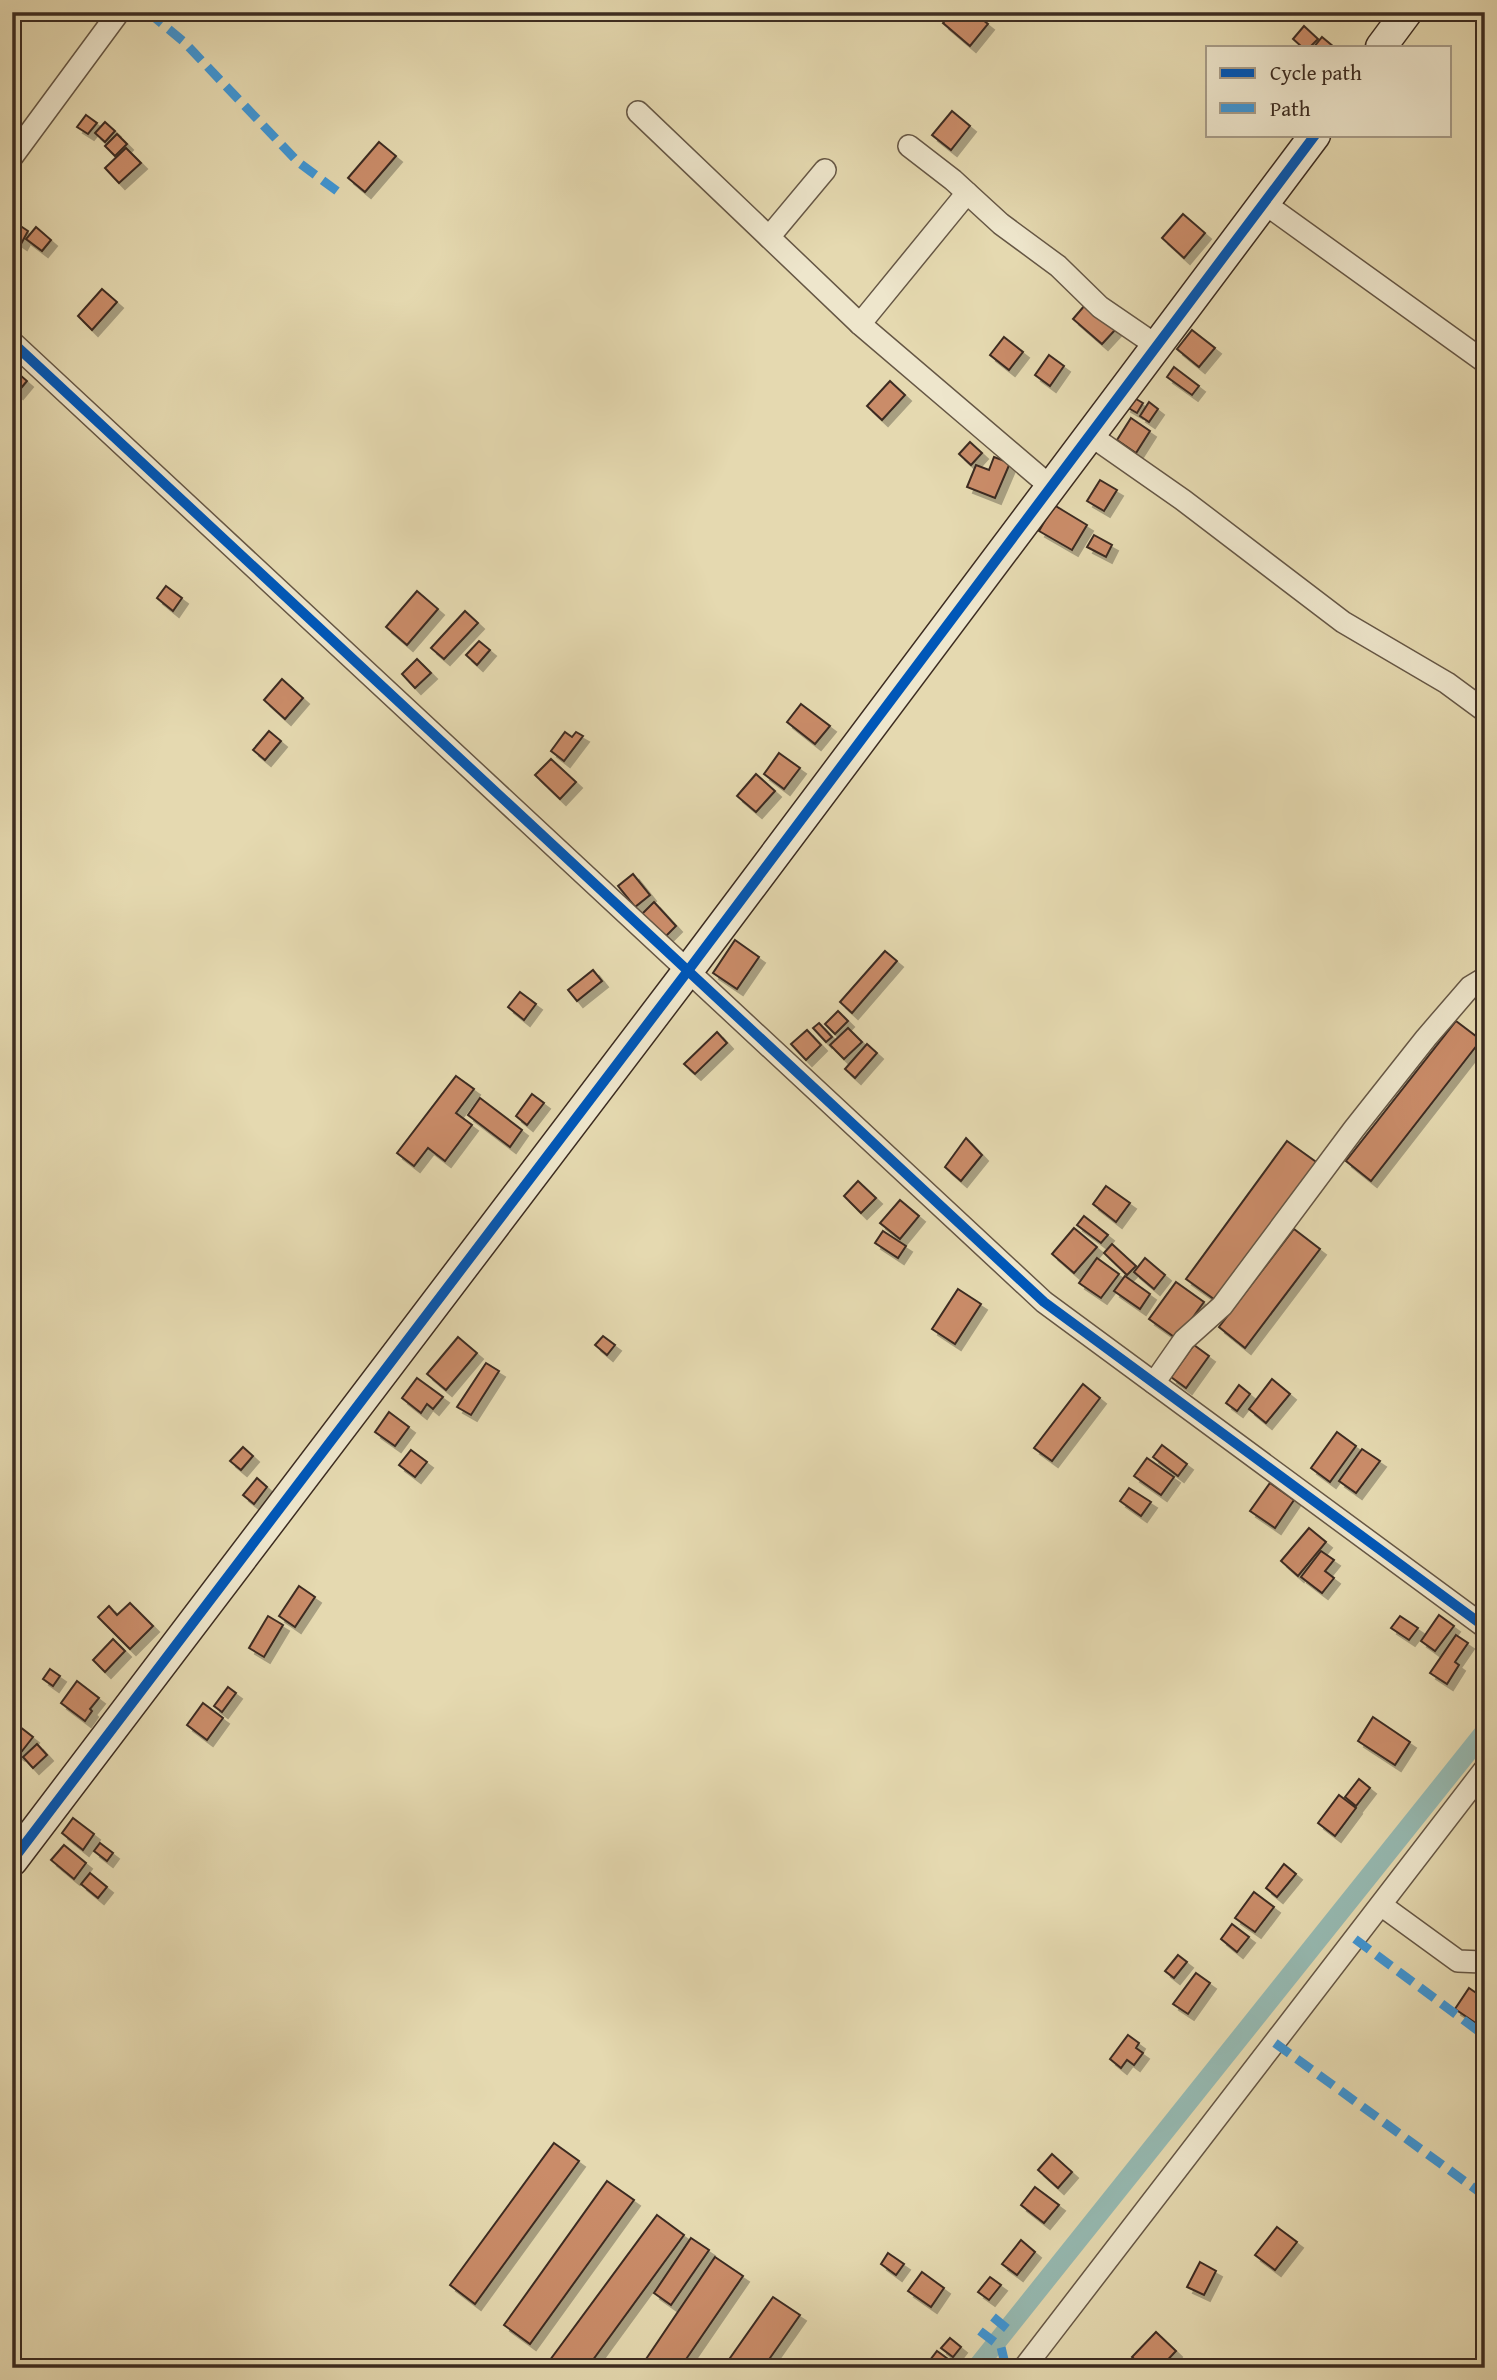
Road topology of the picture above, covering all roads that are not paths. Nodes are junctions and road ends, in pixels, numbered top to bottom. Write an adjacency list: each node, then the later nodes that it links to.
1 (119, 12): 7 (street)
2 (1407, 12): 3 (street)
3 (1382, 46)
4 (638, 112): 11 (street)
5 (1314, 136): 10 (street)
6 (909, 146): 9 (street)
7 (12, 157)
8 (825, 170): 11 (street)
9 (968, 193): 12 (street); 14 (street)
10 (1264, 203): 14 (street); 15 (street)
11 (769, 237): 12 (street)
12 (860, 324): 17 (street)
13 (12, 342): 19 (street)
14 (1157, 345): 16 (street)
15 (1485, 362)
16 (1090, 435): 17 (street); 18 (street)
17 (1051, 487): 19 (street)
18 (1485, 711)
19 (687, 972): 21 (street); 24 (street)
20 (1485, 978): 21 (street)
21 (1154, 1383): 22 (street)
22 (1485, 1627)
23 (1485, 1769): 25 (street)
24 (12, 1861)
25 (1381, 1905): 26 (street); 27 (street)
26 (1485, 1958)
27 (1024, 2368)

